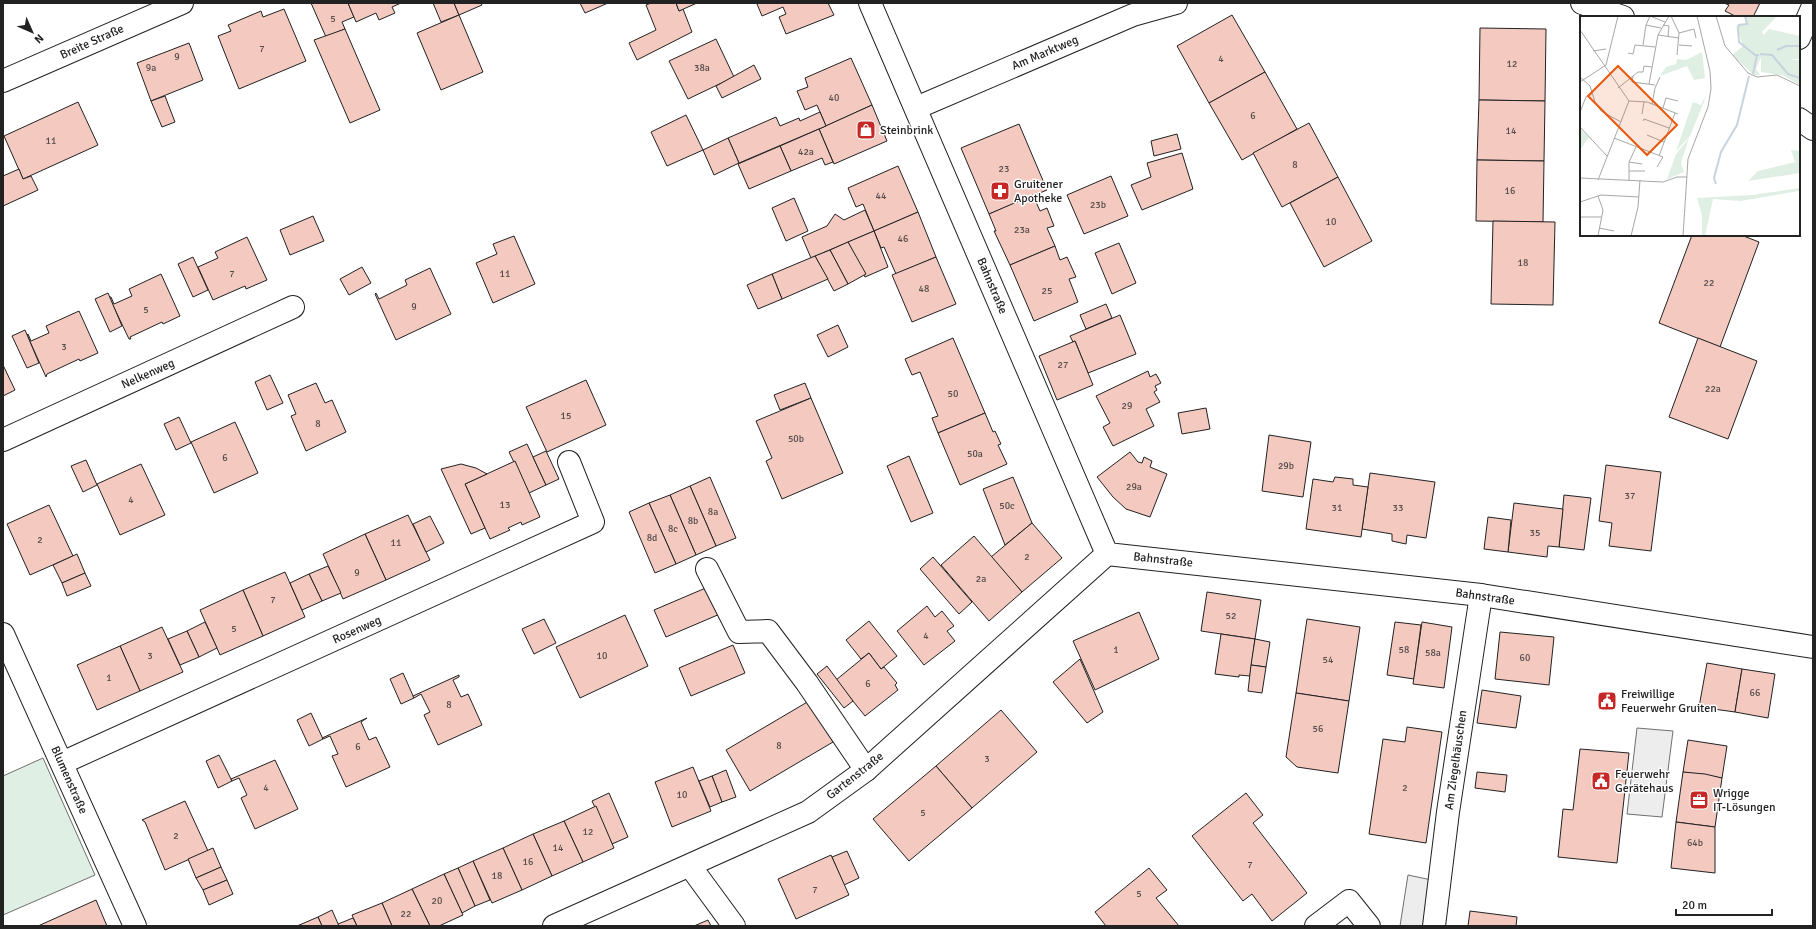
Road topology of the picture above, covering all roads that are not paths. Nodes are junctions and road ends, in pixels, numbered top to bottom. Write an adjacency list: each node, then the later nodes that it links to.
1 (182, 3): 8 (street, Breite Straße)
2 (870, 3): 9 (street, Bahnstraße)
3 (1176, 3): 9 (street, Am Marktweg)
4 (1582, 3): 6 (street)
5 (1813, 6): 7 (street)
6 (1620, 16)
7 (1800, 36)
8 (3, 81)
9 (916, 108): 15 (street, Bahnstraße)
10 (1800, 120): 11 (street)
11 (1813, 129)
12 (293, 308): 13 (street, Nelkenweg)
13 (3, 440)
14 (569, 462): 20 (street, Rosenweg)
15 (1107, 554): 17 (street, Bahnstraße); 21 (street, Gartenstraße)
16 (707, 569): 21 (street)
17 (1481, 595): 19 (street, Bahnstraße); 28 (street, Am Ziegelhäuschen)
18 (3, 634): 20 (street, Blumenstraße)
19 (1813, 647)
20 (62, 763): 23 (street, Blumenstraße)
21 (866, 770): 22 (street, Gartenstraße)
22 (690, 866): 24 (street, Gartenstraße); 25 (street)
23 (135, 926)
24 (554, 926)
25 (734, 926)
26 (1316, 926): 27 (street)
27 (1369, 926)
28 (1434, 926)

